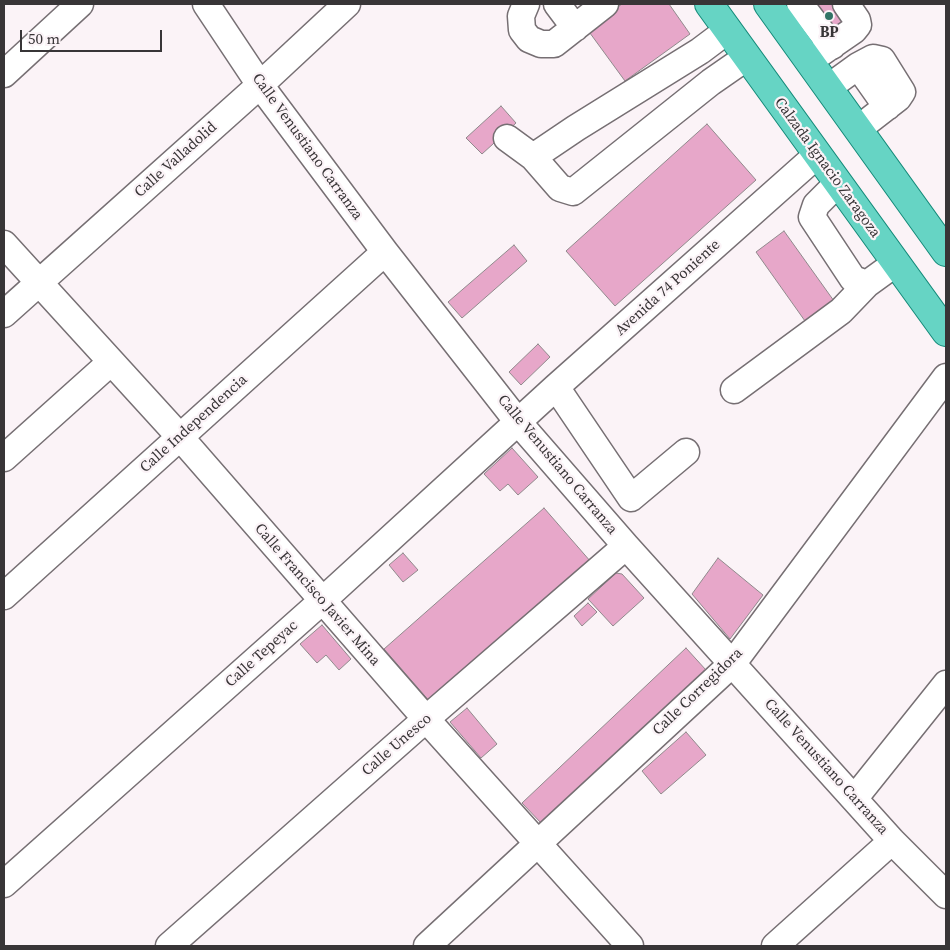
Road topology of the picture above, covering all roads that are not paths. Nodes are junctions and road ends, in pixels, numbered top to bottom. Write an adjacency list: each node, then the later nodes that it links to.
1 (80, 4): 15 (street)
2 (206, 4): 16 (street, Calle Venustiano Carranza)
3 (347, 4): 16 (street, Calle Valladolid)
4 (526, 4): 11 (street)
5 (557, 4): 11 (street)
6 (605, 4): 11 (street)
7 (709, 4): 12 (main road, Calzada Ignacio Zaragoza)
8 (768, 4): 13 (main road)
9 (800, 4): 13 (street)
10 (846, 4): 13 (street)
11 (576, 28)
12 (728, 30): 14 (main road, Calzada Ignacio Zaragoza); 21 (street)
13 (821, 54): 17 (main road)
14 (747, 57): 20 (main road, Calzada Ignacio Zaragoza); 21 (street)
15 (4, 74)
16 (260, 85): 24 (street, Calle Venustiano Carranza); 27 (street, Calle Valladolid)
17 (828, 87): 18 (main road); 18 (street)
18 (858, 129): 25 (main road)
19 (507, 138): 21 (street)
20 (818, 155): 22 (main road, Calzada Ignacio Zaragoza); 33 (street, Avenida 74 Poniente)
21 (533, 157)
22 (838, 183): 26 (main road, Calzada Ignacio Zaragoza); 28 (street)
23 (4, 244): 27 (street, Calle Francisco Javier Mina)
24 (385, 252): 35 (street, Calle Venustiano Carranza); 36 (street, Calle Independencia)
25 (946, 252)
26 (896, 263): 28 (street); 30 (main road, Calzada Ignacio Zaragoza)
27 (38, 283): 29 (street, Calle Valladolid); 31 (street, Calle Francisco Javier Mina)
28 (867, 284): 34 (street)
29 (4, 314)
30 (946, 332)
31 (111, 362): 36 (street, Calle Francisco Javier Mina); 38 (street)
32 (946, 377): 42 (street, Calle Corregidora)
33 (556, 387): 35 (street, Avenida 74 Poniente); 37 (street)
34 (734, 390)
35 (518, 422): 39 (street, Calle Venustiano Carranza); 41 (street, Calle Tepeyac)
36 (180, 437): 40 (street, Calle Independencia); 41 (street, Calle Francisco Javier Mina)
37 (686, 452)
38 (4, 458)
39 (626, 546): 42 (street, Calle Venustiano Carranza); 44 (street, Calle Unesco)
40 (4, 596)
41 (322, 601): 44 (street, Calle Francisco Javier Mina); 48 (street, Calle Tepeyac)
42 (733, 663): 45 (street, Calle Venustiano Carranza); 47 (street, Calle Corregidora)
43 (946, 684): 45 (street)
44 (426, 719): 47 (street, Calle Francisco Javier Mina); 50 (street, Calle Unesco)
45 (854, 799): 46 (street, Calle Venustiano Carranza)
46 (892, 841): 49 (street, Calle Venustiano Carranza); 53 (street)
47 (538, 844): 51 (street, Calle Corregidora); 52 (street, Calle Francisco Javier Mina)
48 (4, 884)
49 (946, 895)
50 (169, 946)
51 (427, 946)
52 (630, 946)
53 (774, 946)

